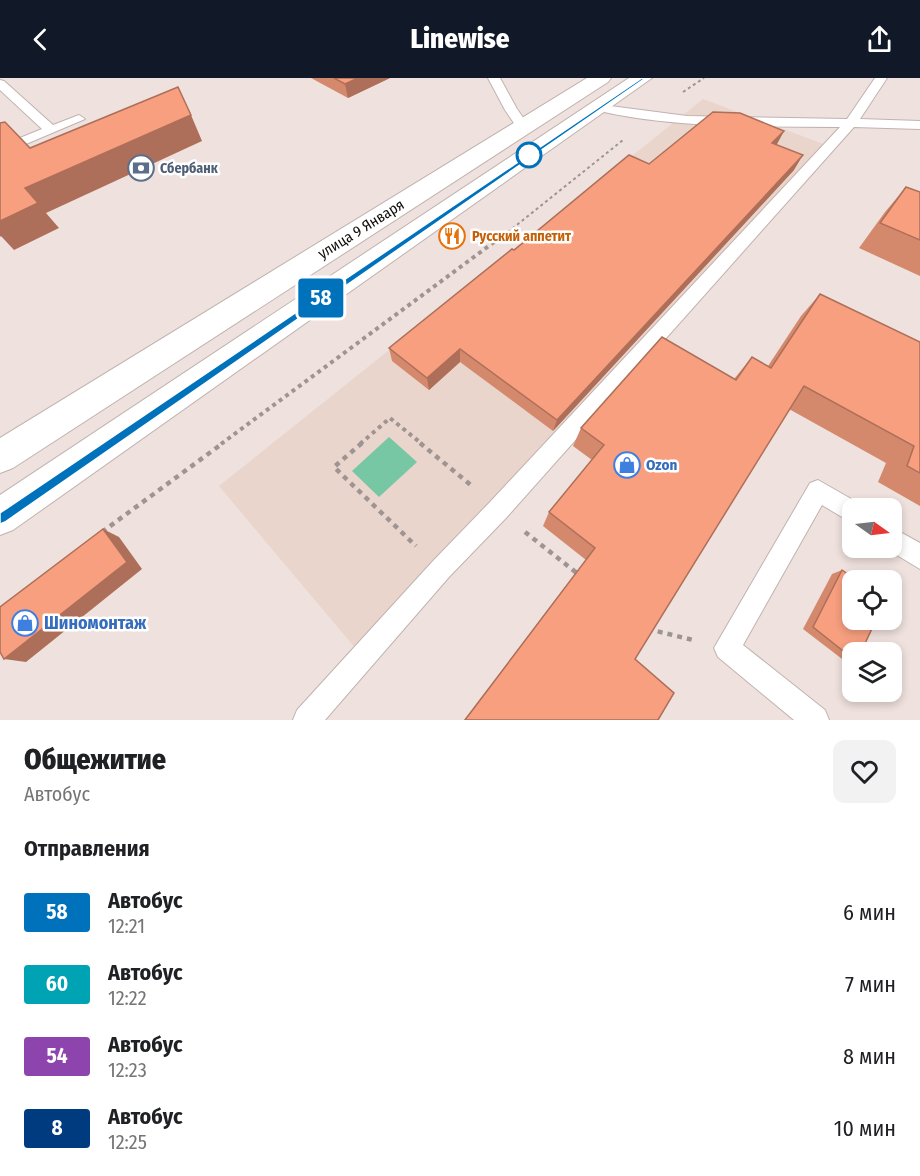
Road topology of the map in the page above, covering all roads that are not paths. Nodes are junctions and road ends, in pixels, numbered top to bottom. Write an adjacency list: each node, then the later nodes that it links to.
1 (494, 78): 10 (lane)
2 (601, 78): 10 (main road, улица 9 Января)
3 (642, 78): 6 (main road)
4 (881, 78): 8 (lane)
5 (0, 84): 11 (lane)
6 (599, 107): 8 (lane); 15 (main road)
7 (79, 119): 11 (lane)
8 (852, 122): 9 (lane); 18 (lane)
9 (920, 125)
10 (523, 126): 13 (main road, улица 9 Января)
11 (51, 130): 12 (lane)
12 (0, 151)
13 (0, 457)
14 (842, 506): 19 (lane)
15 (0, 517)
16 (902, 545): 17 (lane)
17 (920, 557)
18 (308, 720)
19 (815, 720)

